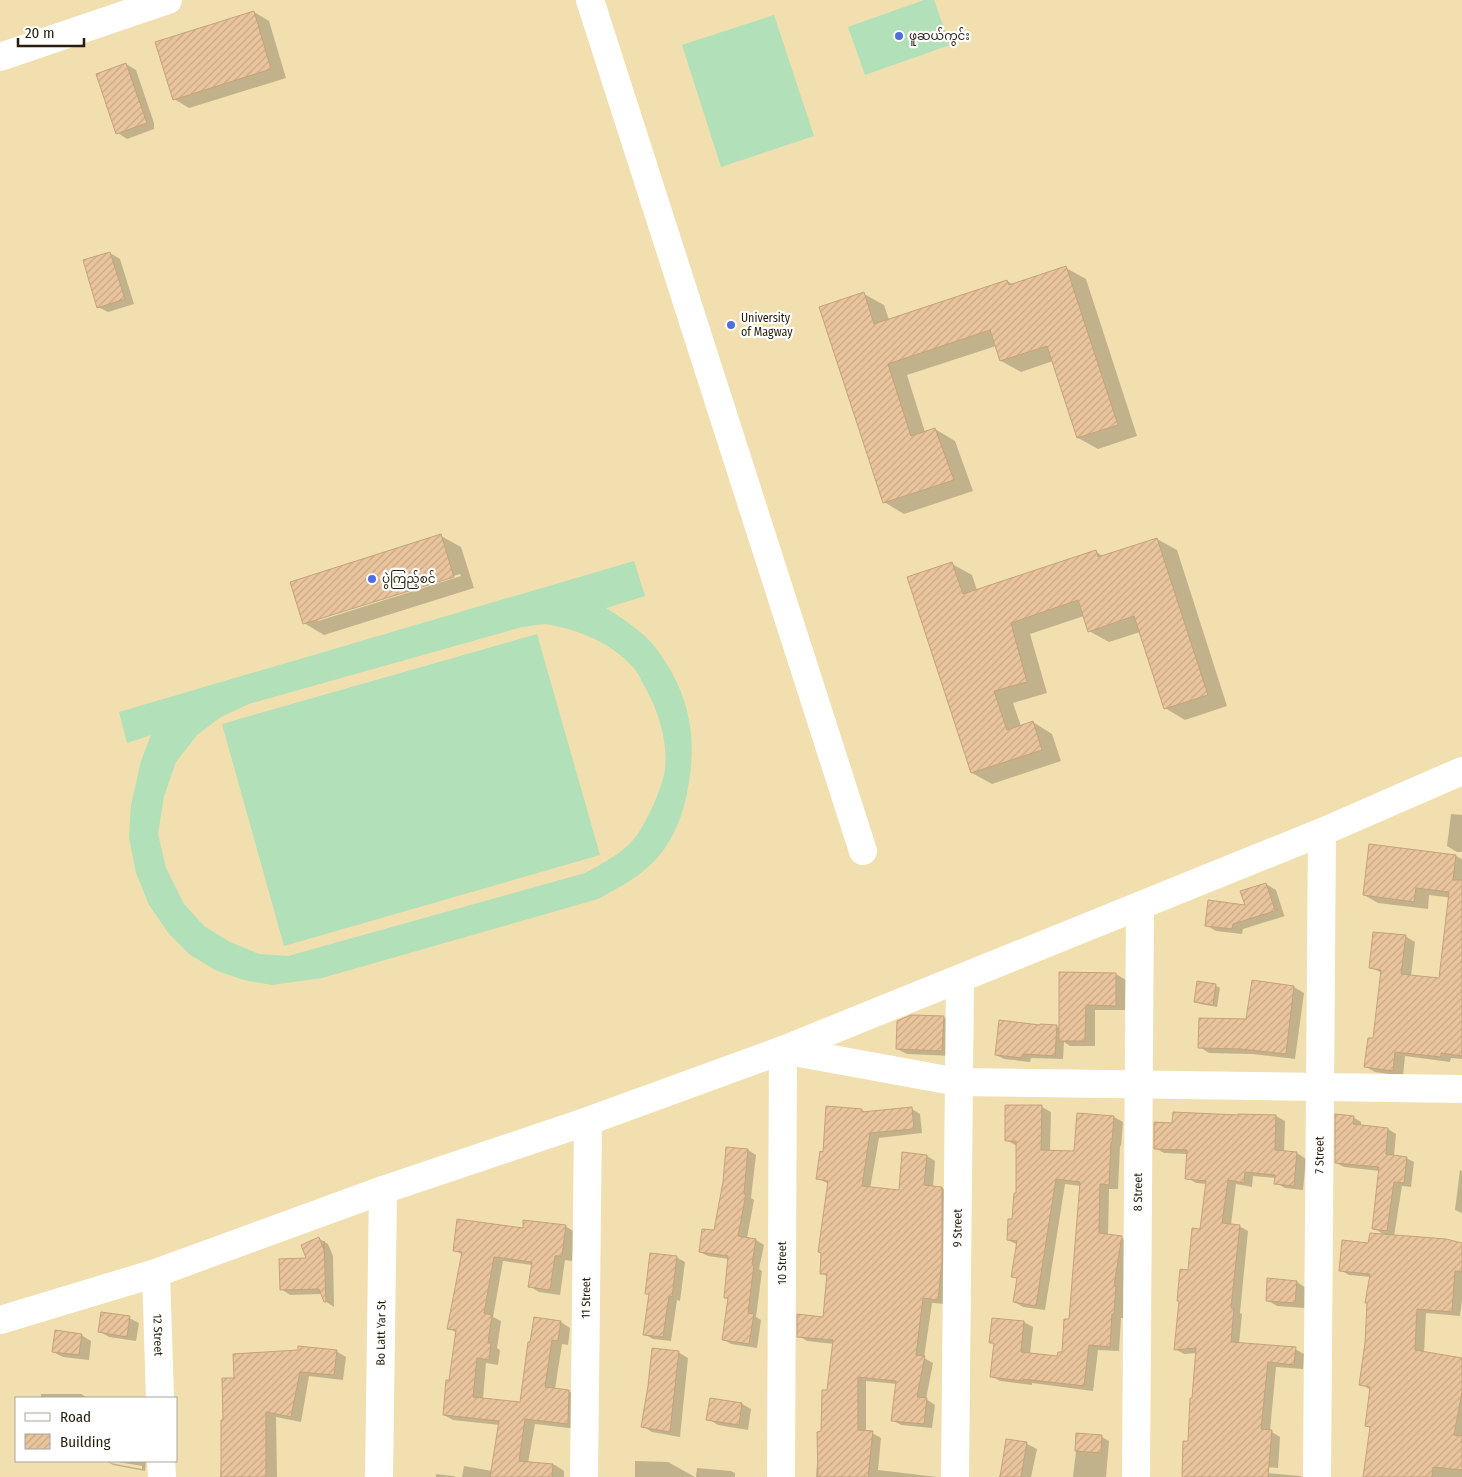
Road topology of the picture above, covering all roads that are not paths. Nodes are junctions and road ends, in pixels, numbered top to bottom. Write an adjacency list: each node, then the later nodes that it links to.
1 (168, 0): 3 (street)
2 (590, 0): 6 (street)
3 (0, 57)
4 (1462, 770): 5 (street)
5 (1322, 832): 7 (street); 12 (street, 7 Street)
6 (863, 851)
7 (1140, 906): 8 (street); 11 (street, 8 Street)
8 (960, 979): 9 (street); 10 (street, 9 Street)
9 (783, 1050): 10 (street); 14 (street); 23 (street, 10 Street)
10 (958, 1082): 11 (street); 24 (street, 9 Street)
11 (1139, 1085): 12 (street); 25 (street, 8 Street)
12 (1320, 1087): 13 (street); 26 (street, 7 Street)
13 (1462, 1089)
14 (588, 1121): 15 (street); 22 (street, 11 Street)
15 (383, 1190): 16 (street); 21 (street, Bo Latt Yar St)
16 (156, 1273): 17 (street); 18 (street, 12 Street)
17 (0, 1320)
18 (160, 1397)
19 (162, 1462): 20 (street)
20 (162, 1477)
21 (379, 1477)
22 (584, 1477)
23 (781, 1477)
24 (955, 1477)
25 (1136, 1477)
26 (1317, 1477)

